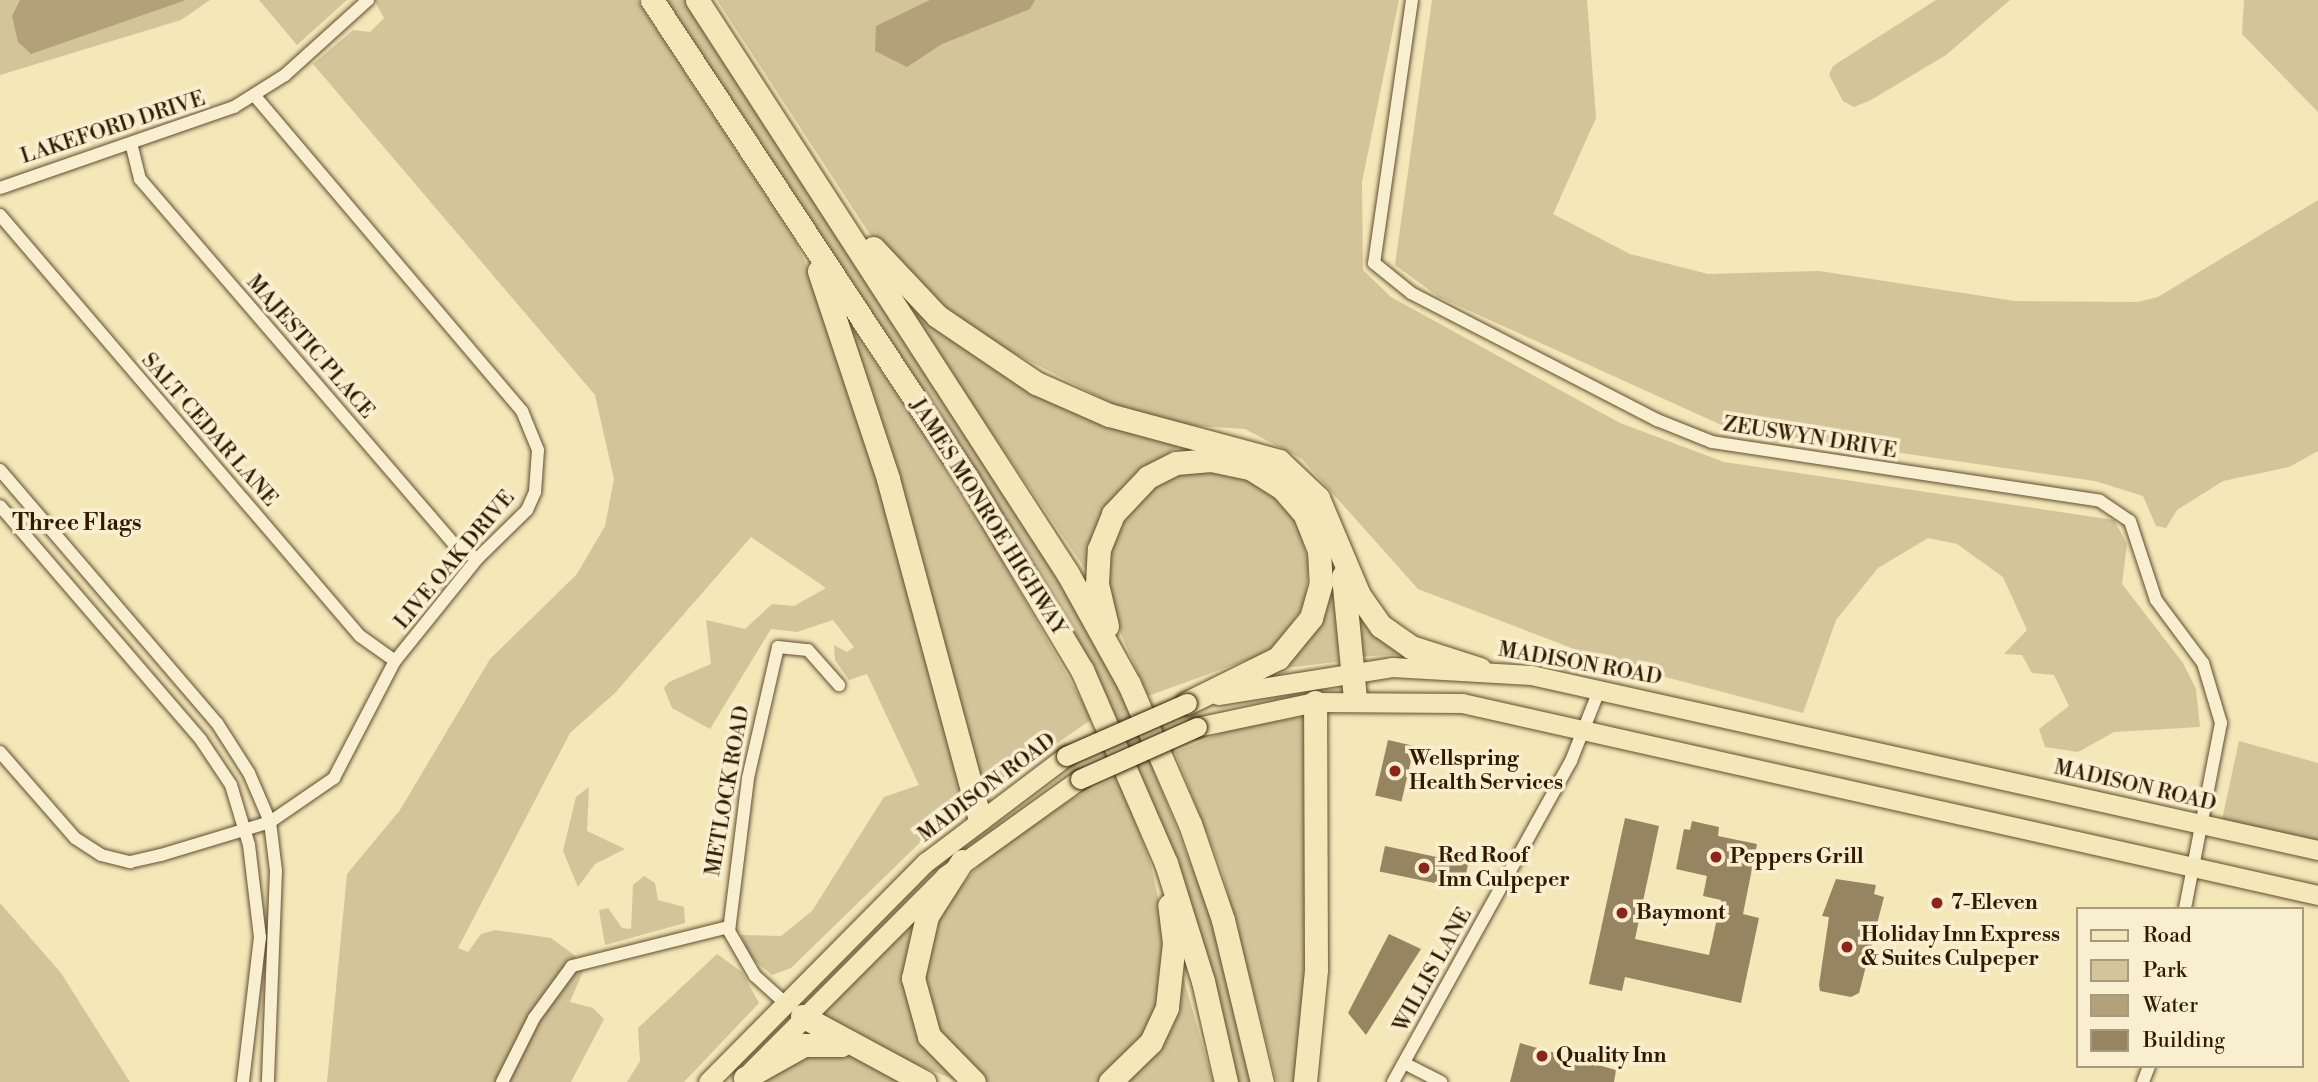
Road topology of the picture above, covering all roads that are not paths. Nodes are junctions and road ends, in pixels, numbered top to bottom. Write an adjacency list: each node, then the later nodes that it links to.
1 (368, 0): 5 (street, LAKEFORD DRIVE)
2 (652, 0): 9 (highway, JAMES MONROE HIGHWAY)
3 (697, 0): 7 (highway, JAMES MONROE HIGHWAY)
4 (1412, 0): 29 (street, ZEUSWYN DRIVE)
5 (254, 95): 6 (street, LAKEFORD DRIVE); 14 (street, LIVE OAK DRIVE)
6 (132, 147): 8 (street, LAKEFORD DRIVE); 14 (street, MAJESTIC PLACE)
7 (808, 170): 13 (highway); 16 (highway, JAMES MONROE HIGHWAY)
8 (0, 188)
9 (778, 190): 26 (highway, JAMES MONROE HIGHWAY); 27 (highway)
10 (0, 215): 15 (street, SALT CEDAR LANE)
11 (0, 470): 28 (street)
12 (0, 506): 30 (street)
13 (1339, 543): 17 (highway); 18 (highway)
14 (477, 559): 15 (street, LIVE OAK DRIVE)
15 (395, 661): 28 (street, LIVE OAK DRIVE)
16 (1117, 663): 23 (highway); 49 (highway, JAMES MONROE HIGHWAY)
17 (1480, 669): 18 (main road, MADISON ROAD); 20 (main road, MADISON ROAD)
18 (1351, 671): 21 (highway); 23 (main road, MADISON ROAD)
19 (839, 685): 36 (street, METLOCK ROAD)
20 (1600, 688): 24 (street, WILLIS LANE); 29 (main road, MADISON ROAD)
21 (1355, 698): 22 (main road, MADISON ROAD); 24 (main road, MADISON ROAD)
22 (1315, 702): 32 (main road, MADISON ROAD, bridge); 50 (highway)
23 (1187, 703): 27 (main road, MADISON ROAD, bridge)
24 (1585, 729): 33 (main road, MADISON ROAD); 39 (street, WILLIS LANE)
25 (0, 752): 30 (street, LIVE OAK DRIVE)
26 (1145, 807): 47 (highway); 48 (highway, JAMES MONROE HIGHWAY)
27 (980, 819): 37 (main road, MADISON ROAD)
28 (270, 822): 30 (street, LIVE OAK DRIVE); 42 (street)
29 (2204, 825): 31 (main road, MADISON ROAD); 33 (street)
30 (246, 828): 41 (street)
31 (2318, 850)
32 (962, 861): 37 (main road, MADISON ROAD); 46 (highway)
33 (2194, 868): 34 (main road, MADISON ROAD); 35 (street)
34 (2318, 895)
35 (2185, 907)
36 (729, 927): 37 (street); 43 (street)
37 (793, 1009): 38 (highway); 40 (main road, MADISON ROAD); 44 (main road, MADISON ROAD)
38 (848, 1047): 40 (highway); 45 (highway)
39 (1404, 1063): 51 (street, WILLIS LANE); 52 (street)
40 (743, 1080)
41 (243, 1082)
42 (268, 1082)
43 (502, 1082)
44 (708, 1082)
45 (923, 1082)
46 (974, 1082)
47 (1110, 1082)
48 (1226, 1082)
49 (1262, 1082)
50 (1305, 1082)
51 (1393, 1082)
52 (1441, 1082)

